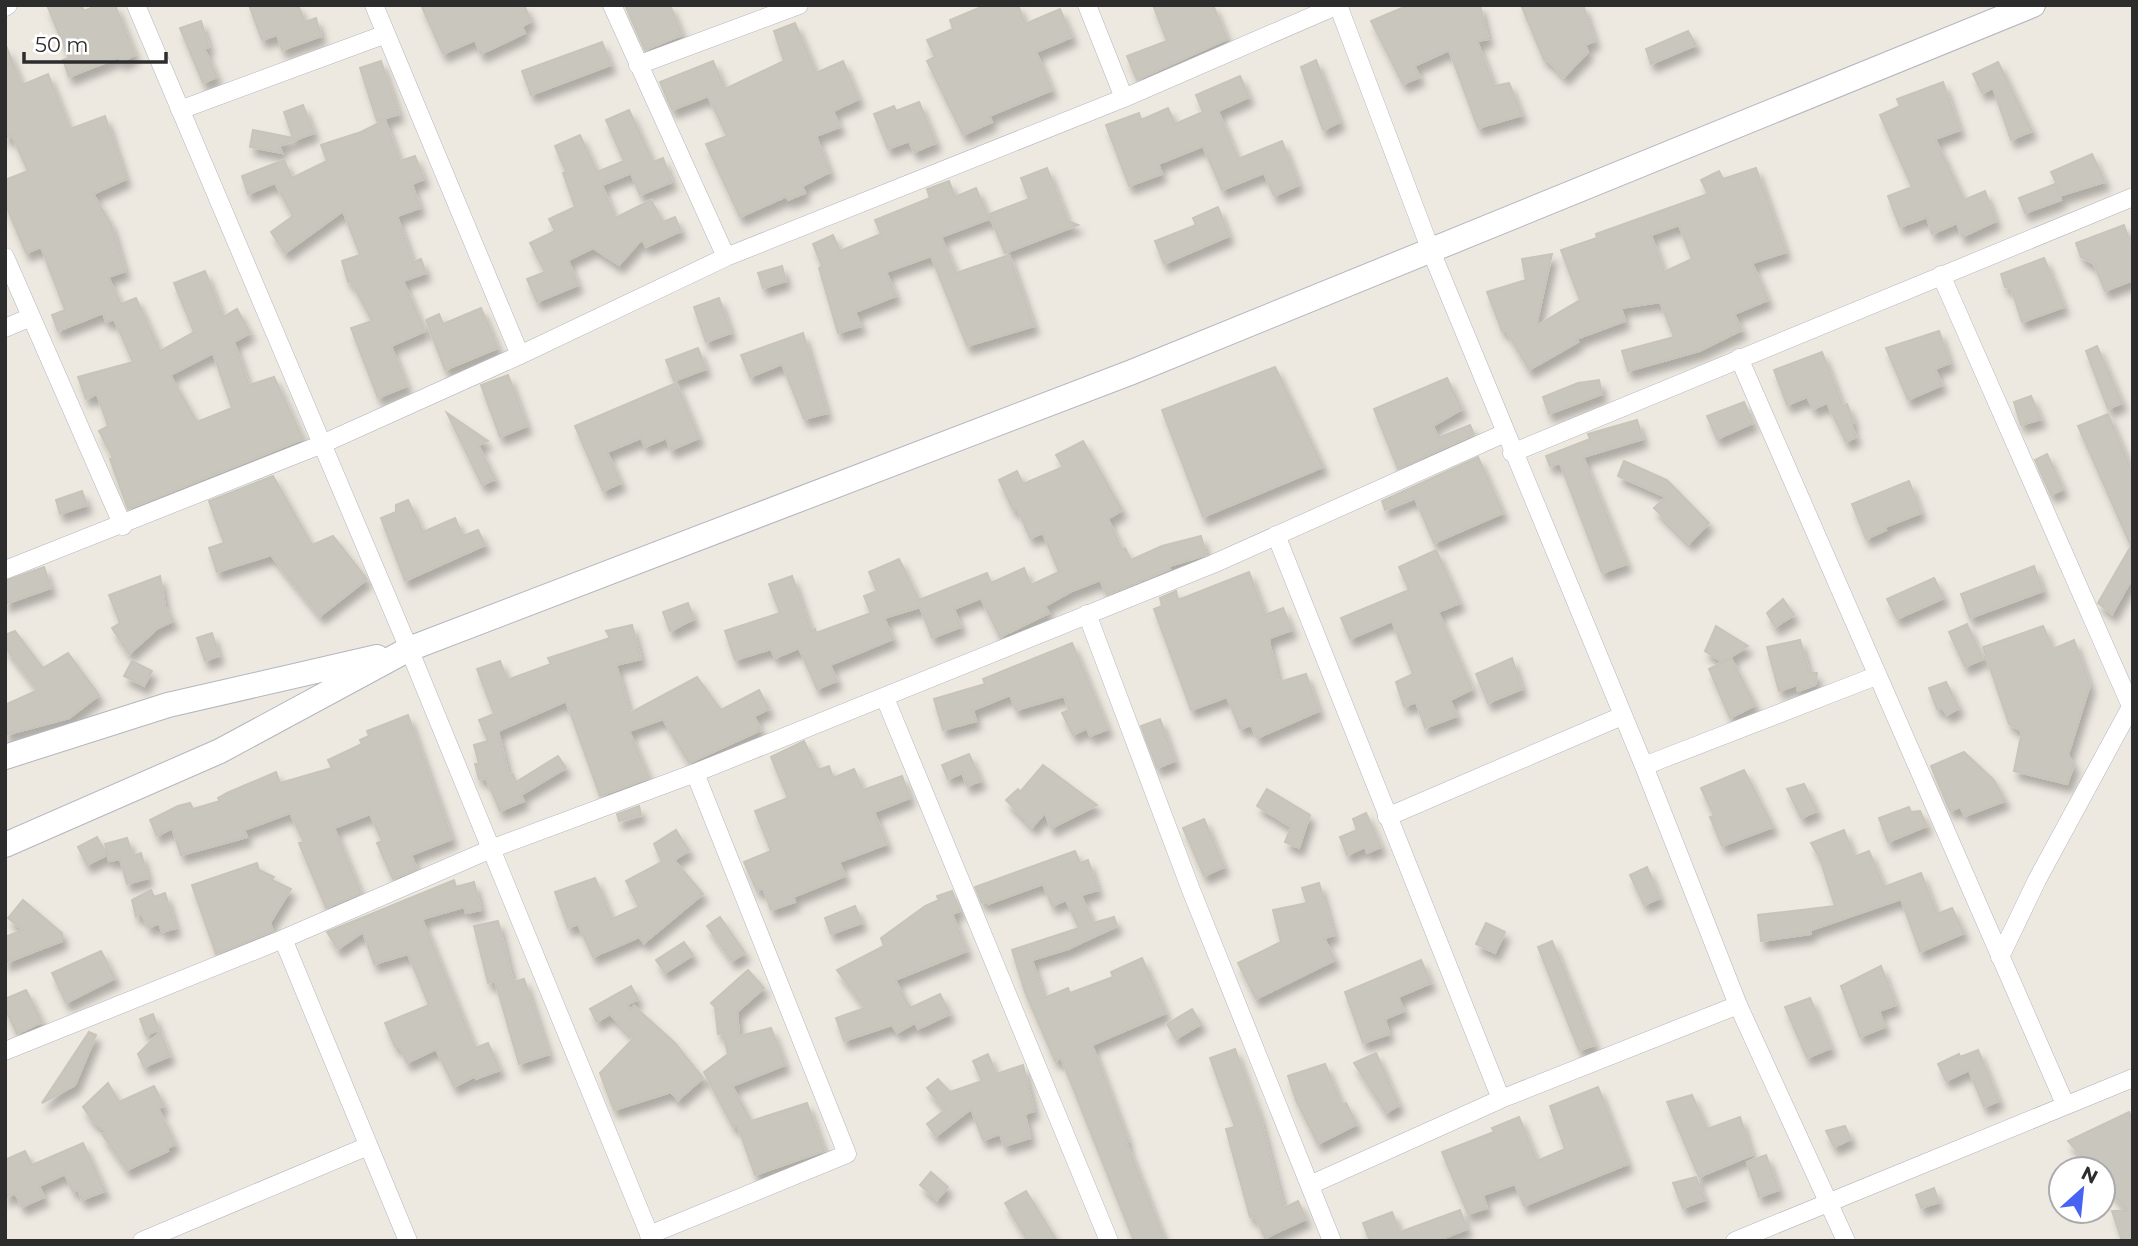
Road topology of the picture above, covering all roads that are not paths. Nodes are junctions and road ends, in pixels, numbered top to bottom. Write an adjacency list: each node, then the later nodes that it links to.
1 (136, 5): 11 (street)
2 (374, 5): 8 (street)
3 (612, 5): 9 (street)
4 (799, 5): 9 (street)
5 (1087, 5): 10 (street)
6 (1338, 5): 10 (street); 13 (street)
7 (2033, 5): 13 (street)
8 (386, 34): 11 (street); 19 (street)
9 (638, 65): 15 (street)
10 (1124, 98): 15 (street)
11 (180, 110): 22 (street)
12 (2133, 197): 16 (street)
13 (1431, 251): 21 (street); 28 (street)
14 (5, 257): 17 (street)
15 (726, 257): 19 (street)
16 (1941, 275): 20 (street); 31 (street)
17 (31, 317): 18 (street); 24 (street)
18 (5, 328)
19 (520, 355): 22 (street)
20 (1739, 358): 23 (street); 29 (street)
21 (1505, 433): 23 (street); 25 (street)
22 (320, 445): 24 (street); 28 (street)
23 (1512, 453): 32 (street)
24 (123, 526): 26 (street)
25 (1276, 535): 27 (street); 36 (street)
26 (5, 570)
27 (1087, 614): 30 (street); 47 (street)
28 (409, 649): 33 (street); 37 (street); 38 (street)
29 (1876, 676): 34 (street); 40 (street)
30 (885, 698): 35 (street); 52 (street)
31 (2132, 704): 40 (street)
32 (1622, 716): 34 (street); 36 (street)
33 (5, 757)
34 (1643, 766): 41 (street)
35 (695, 773): 38 (street); 49 (street)
36 (1387, 817): 44 (street)
37 (5, 845)
38 (491, 849): 39 (street); 49 (street)
39 (283, 939): 42 (street); 46 (street)
40 (2000, 957): 45 (street)
41 (1738, 1004): 44 (street); 48 (street)
42 (5, 1051)
43 (2133, 1078): 45 (street)
44 (1501, 1099): 47 (street)
45 (2066, 1104): 48 (street)
46 (368, 1146): 50 (street); 51 (street)
47 (1310, 1185): 53 (street)
48 (1832, 1204): 54 (street); 55 (street)
49 (651, 1238)
50 (153, 1239)
51 (408, 1241)
52 (1109, 1241)
53 (1332, 1241)
54 (1735, 1241)
55 (1846, 1241)

